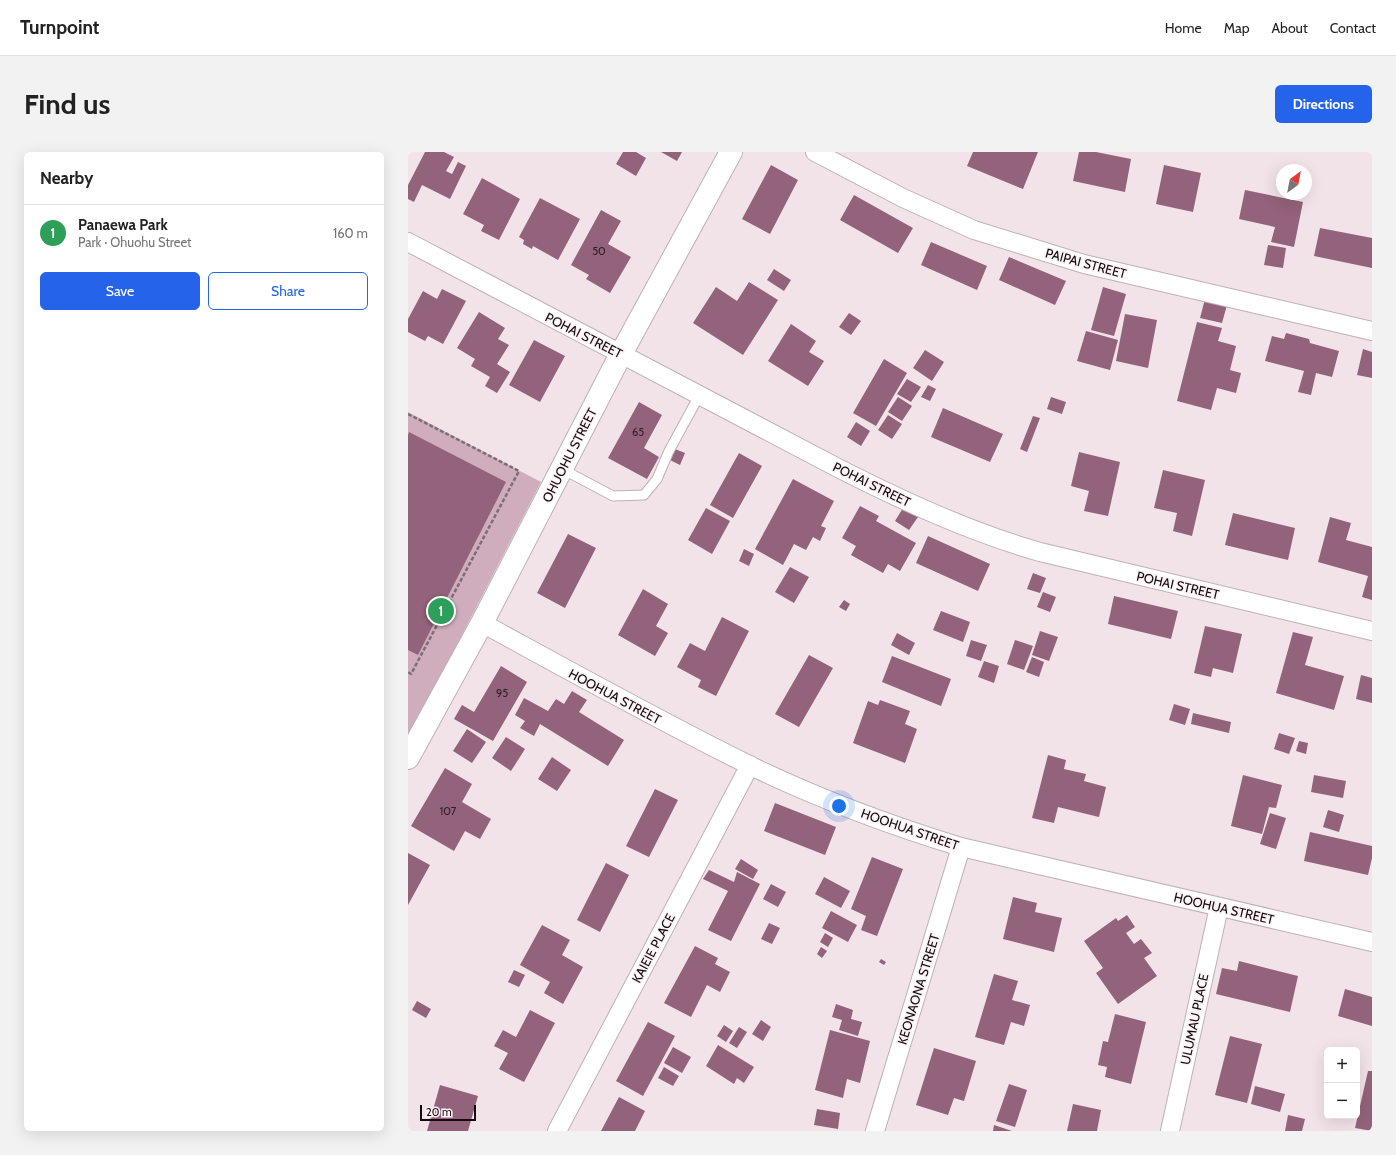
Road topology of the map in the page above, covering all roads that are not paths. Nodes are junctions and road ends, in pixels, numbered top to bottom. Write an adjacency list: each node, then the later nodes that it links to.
1 (731, 152): 5 (street, OHUOHU STREET)
2 (815, 152): 4 (street, PAIPAI STREET)
3 (408, 242): 5 (street, POHAI STREET)
4 (1372, 331)
5 (621, 354): 6 (street, POHAI STREET); 7 (street, OHUOHU STREET)
6 (700, 396): 7 (lane); 9 (street, POHAI STREET)
7 (562, 469): 8 (street, OHUOHU STREET)
8 (482, 623): 10 (street, OHUOHU STREET); 11 (street, HOOHUA STREET)
9 (1372, 631)
10 (408, 758)
11 (750, 765): 12 (street, HOOHUA STREET); 15 (street, KAIEIE PLACE)
12 (961, 847): 13 (street, HOOHUA STREET); 16 (street, KEONAONA STREET)
13 (1219, 908): 14 (street, HOOHUA STREET); 17 (street, ULUMAU PLACE)
14 (1372, 942)
15 (556, 1131)
16 (875, 1131)
17 (1170, 1131)

